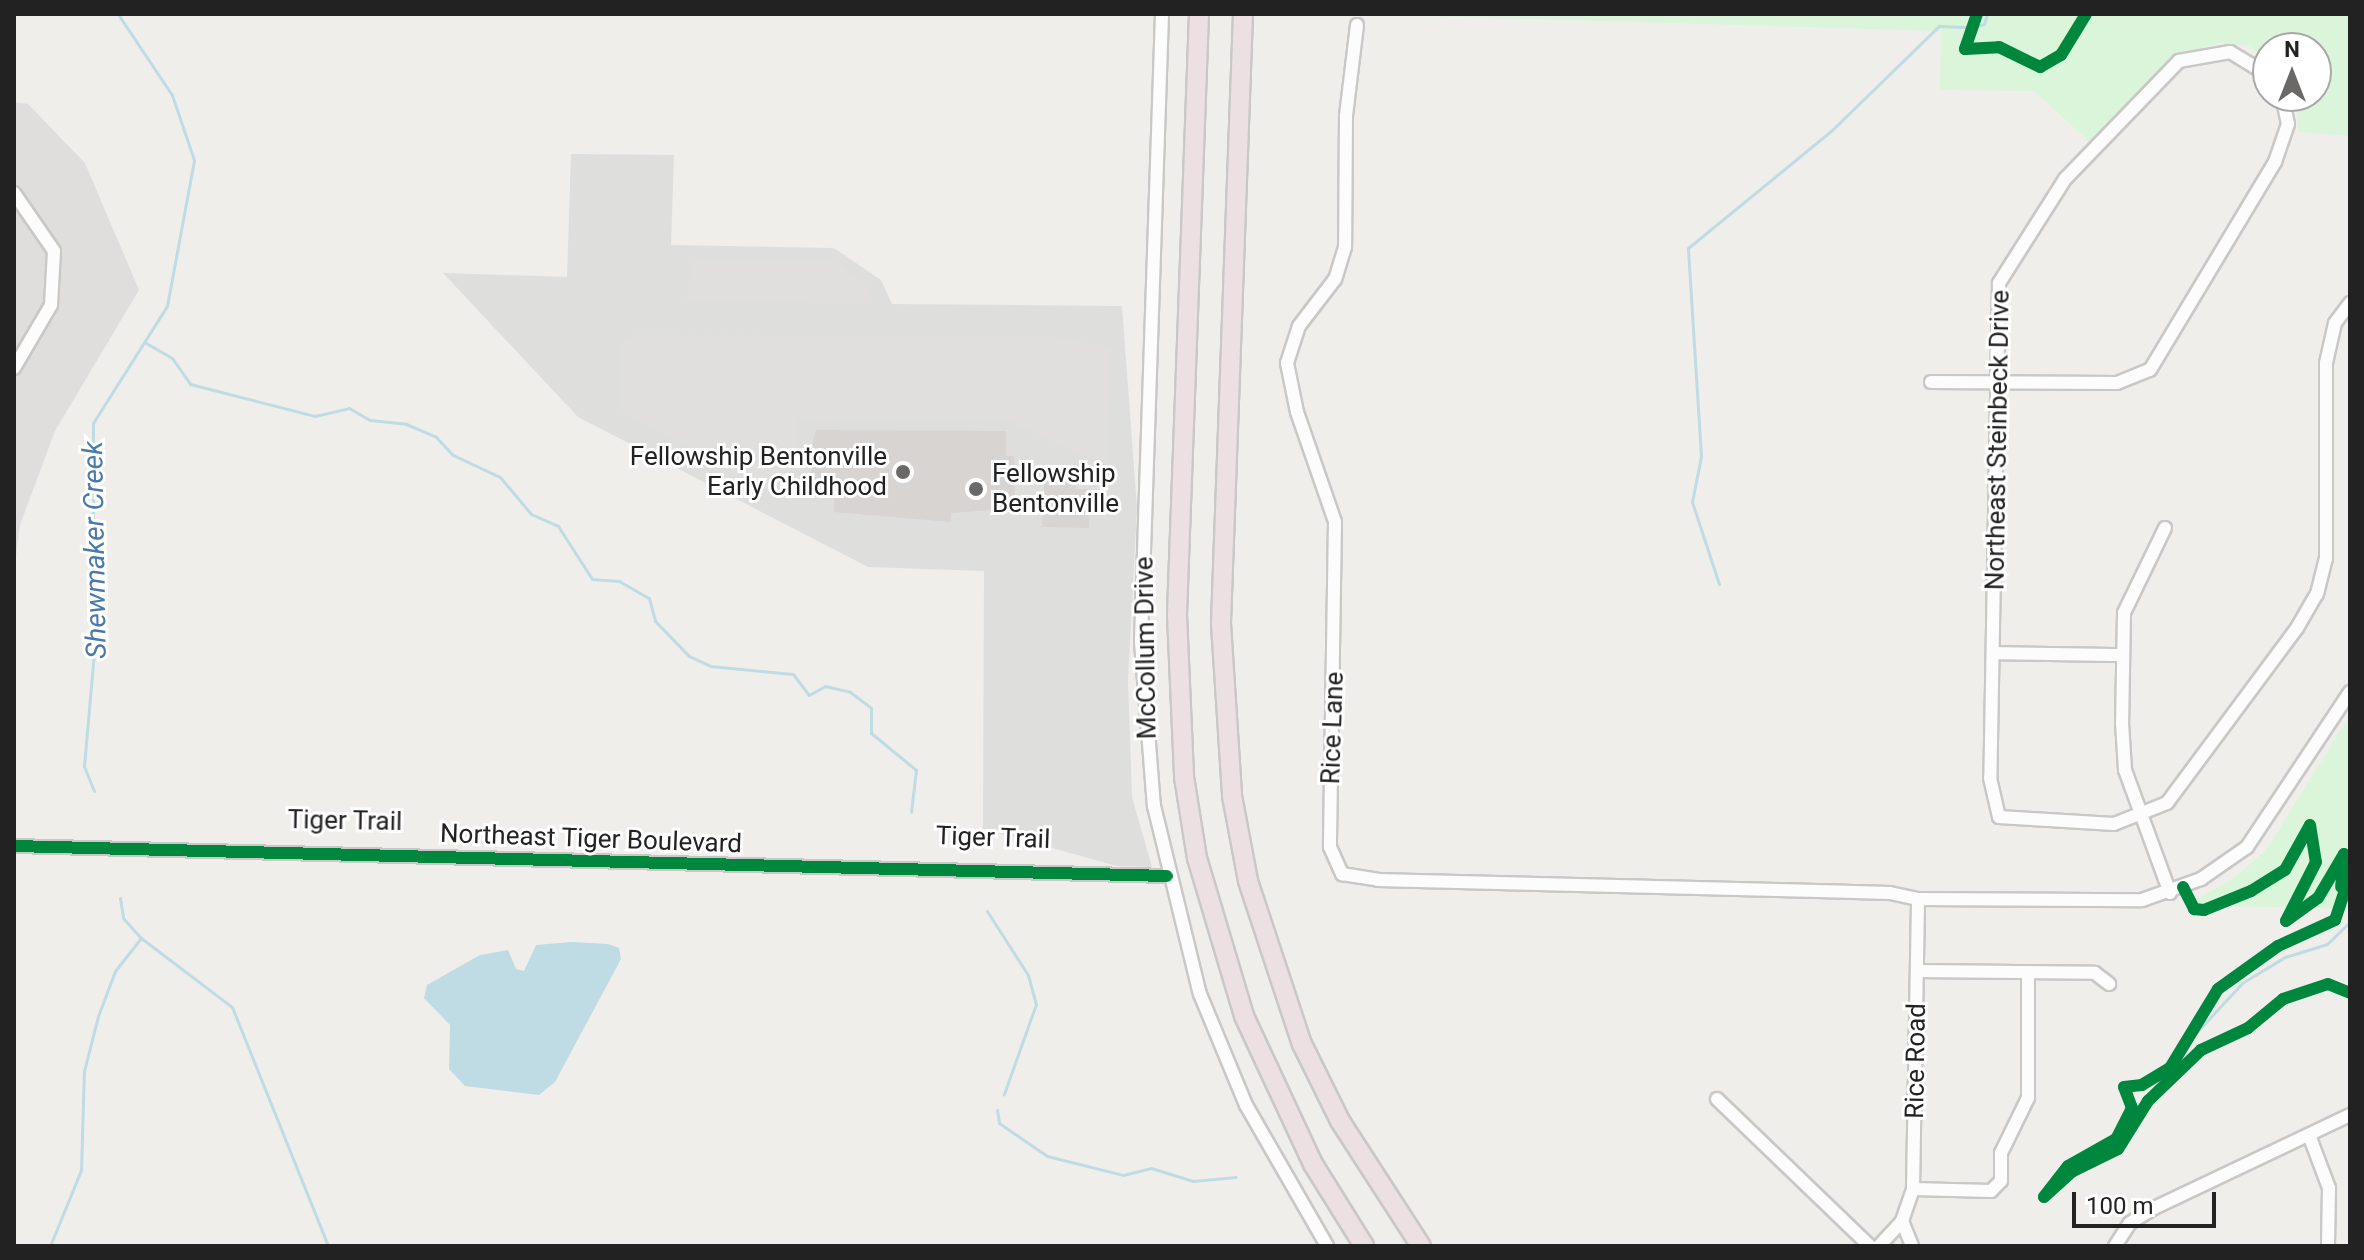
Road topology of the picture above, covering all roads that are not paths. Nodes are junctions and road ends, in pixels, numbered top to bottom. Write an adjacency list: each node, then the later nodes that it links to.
1 (1162, 14): 18 (street, McCollum Drive)
2 (1199, 14): 30 (highway)
3 (1243, 14): 31 (highway)
4 (1357, 25): 20 (street, Rice Lane)
5 (2252, 61): 11 (street, Northeast Steinbeck Drive)
6 (2285, 112): 11 (street)
7 (14, 193): 9 (street)
8 (2350, 303): 16 (street)
9 (14, 368)
10 (1931, 382): 11 (street)
11 (1995, 382): 13 (street, Northeast Steinbeck Drive)
12 (2165, 528): 14 (street)
13 (1993, 653): 14 (street); 16 (street, Northeast Steinbeck Drive)
14 (2123, 655): 16 (street)
15 (2350, 692): 19 (street)
16 (2142, 815): 19 (street)
17 (14, 846): 18 (street, Northeast Tiger Boulevard)
18 (1167, 876): 29 (street, McCollum Drive)
19 (2170, 893): 20 (street)
20 (1918, 899): 21 (street, Rice Road)
21 (1917, 971): 22 (street); 27 (street, Rice Road)
22 (2028, 972): 23 (street); 27 (street)
23 (2109, 984)
24 (1717, 1099): 32 (street)
25 (2350, 1115): 26 (street)
26 (2309, 1135): 35 (street); 36 (street)
27 (1913, 1189): 28 (street, Rice Road)
28 (1902, 1221): 33 (street, Rice Road); 34 (street)
29 (1327, 1246)
30 (1364, 1246)
31 (1421, 1246)
32 (1870, 1246)
33 (1879, 1246)
34 (1912, 1246)
35 (2115, 1246)
36 (2328, 1246)

